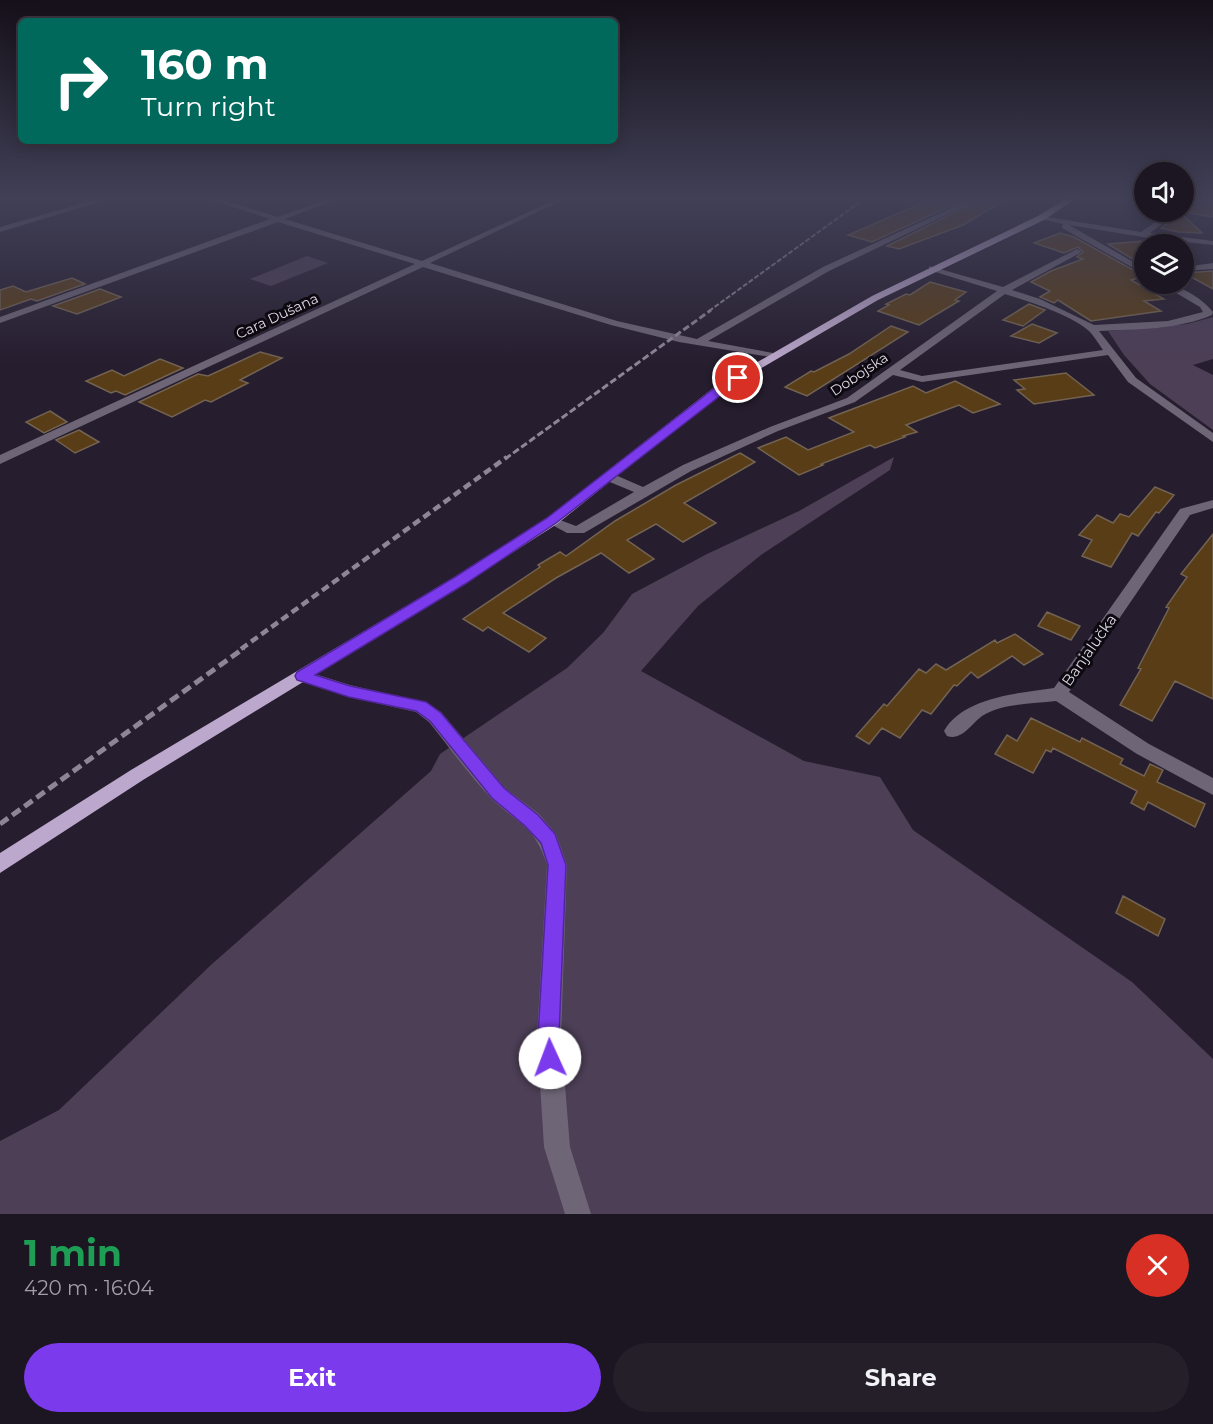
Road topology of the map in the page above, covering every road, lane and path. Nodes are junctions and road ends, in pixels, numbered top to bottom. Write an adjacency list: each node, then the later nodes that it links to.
1 (181, 254): 15 (street)
2 (396, 254): 8 (street)
3 (441, 254): 8 (street, Cara Dušana)
4 (859, 254): 17 (street)
5 (963, 254): 11 (main road)
6 (1072, 254): 13 (street, Dobojska)
7 (1112, 254): 9 (street)
8 (423, 262): 17 (street); 22 (street, Cara Dušana)
9 (1134, 266)
10 (1213, 266): 12 (street)
11 (932, 268): 13 (street); 19 (main road)
12 (1194, 268)
13 (1005, 290): 16 (street); 20 (street, Dobojska)
14 (1184, 294): 16 (street)
15 (0, 320)
16 (1092, 328): 18 (street)
17 (699, 342): 19 (street)
18 (1109, 352): 20 (street); 21 (street)
19 (773, 356): 23 (main road)
20 (890, 371): 24 (street, Dobojska)
21 (1213, 438)
22 (0, 460)
23 (609, 477): 24 (street); 26 (main road)
24 (644, 492): 26 (street, Dobojska)
25 (1213, 504): 28 (street, Banjalučka)
26 (552, 521): 27 (main road)
27 (302, 676): 31 (main road); 32 (street)
28 (1059, 694): 29 (street); 30 (street, Banjalučka)
29 (953, 730)
30 (1213, 787)
31 (0, 864)
32 (578, 1214)

